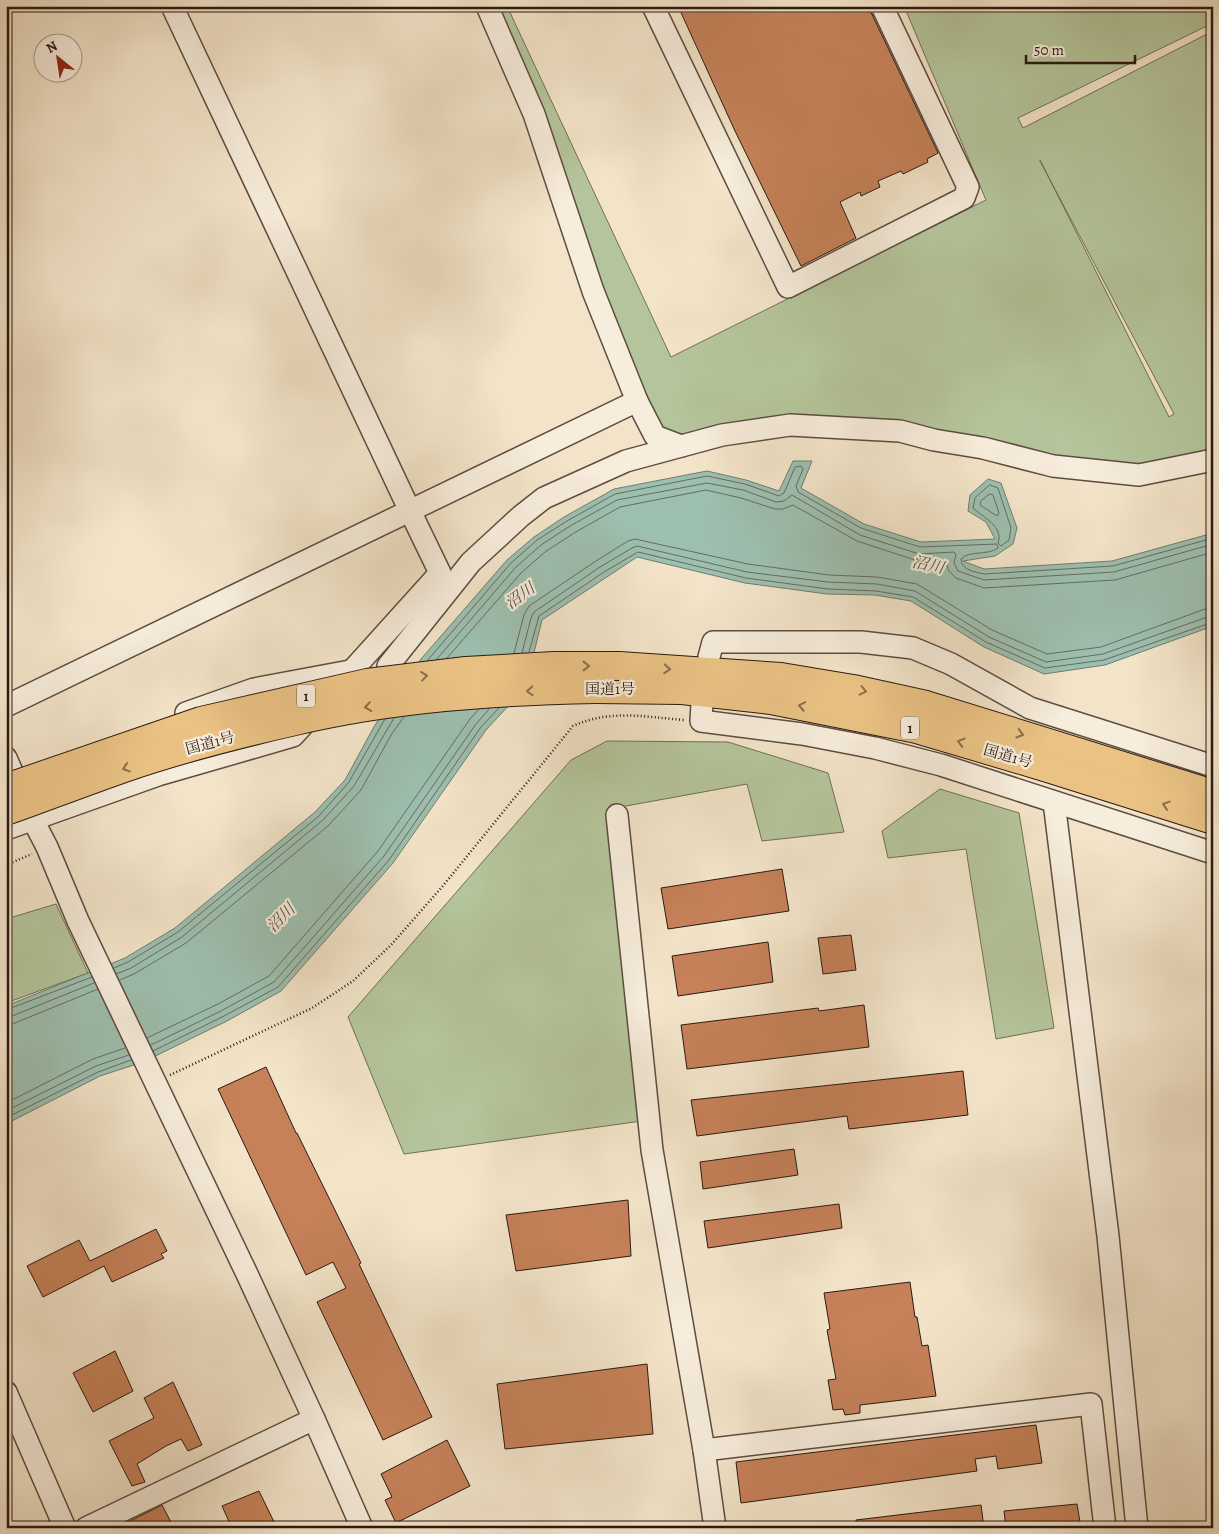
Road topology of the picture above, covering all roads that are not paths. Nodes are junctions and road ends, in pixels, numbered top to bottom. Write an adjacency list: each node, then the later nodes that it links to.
1 (172, 6): 8 (street)
2 (487, 6): 5 (street)
3 (653, 6): 4 (street)
4 (882, 6)
5 (636, 401): 6 (street); 8 (street)
6 (681, 446): 7 (street); 10 (street)
7 (1213, 460)
8 (410, 512): 11 (street); 12 (street)
9 (709, 657): 14 (street)
10 (388, 666)
11 (350, 671): 15 (street); 20 (street)
12 (6, 706)
13 (701, 712): 17 (street)
14 (1213, 766)
15 (8, 775): 16 (highway, 国道1号 / 1, one-way to 16, bridge); 20 (street)
16 (1213, 794)
17 (1054, 802): 23 (street); 32 (street)
18 (6, 811): 21 (highway, 国道1号 / 1, one-way to 18, bridge)
19 (617, 815): 26 (street)
20 (32, 820): 22 (street); 25 (street)
21 (1213, 820)
22 (6, 829)
23 (1213, 853)
24 (6, 1392): 27 (street)
25 (314, 1420): 28 (street); 29 (street)
26 (704, 1450): 30 (street); 31 (street)
27 (65, 1528)
28 (86, 1528)
29 (362, 1528)
30 (715, 1528)
31 (1105, 1528)
32 (1137, 1528)

